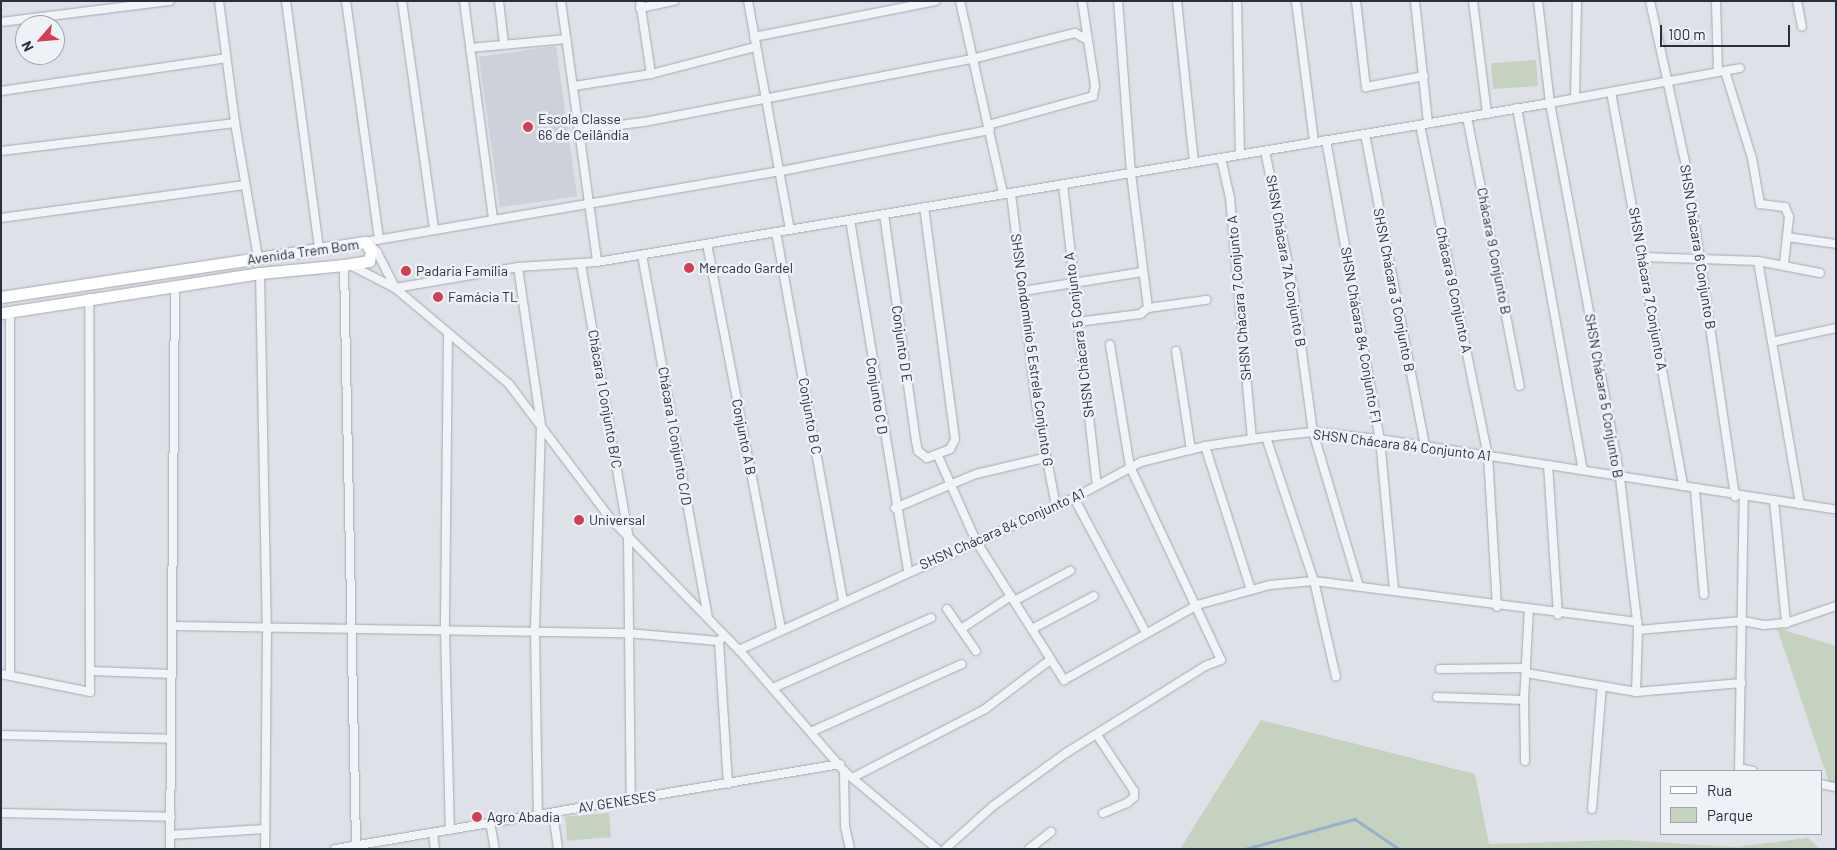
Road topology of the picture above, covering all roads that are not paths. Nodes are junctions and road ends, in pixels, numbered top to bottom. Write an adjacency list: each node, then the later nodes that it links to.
1 (170, 1): 27 (street)
2 (219, 1): 35 (street)
3 (286, 1): 82 (street)
4 (346, 1): 79 (street)
5 (402, 1): 75 (street)
6 (464, 1): 34 (street)
7 (499, 1): 32 (street)
8 (562, 1): 30 (street)
9 (674, 1): 26 (street)
10 (748, 1): 29 (street)
11 (935, 1): 29 (street)
12 (960, 1): 36 (street, SHSN Condomínio 5 Estrela Conjunto G)
13 (1082, 1): 31 (street)
14 (1118, 1): 65 (street)
15 (1177, 1): 63 (street)
16 (1238, 1): 61 (street)
17 (1296, 1): 58 (street)
18 (1356, 1): 40 (street)
19 (1415, 1): 40 (street)
20 (1472, 1): 49 (street)
21 (1538, 1): 47 (street, SHSN Chácara 5 Conjunto B)
22 (1577, 1): 46 (street)
23 (1650, 1): 41 (street, SHSN Chácara 6 Conjunto B)
24 (1716, 1): 38 (street)
25 (1797, 1): 28 (street)
26 (640, 5): 39 (street)
27 (1, 22)
28 (1802, 27)
29 (754, 37): 33 (street)
30 (567, 38): 32 (street); 42 (street)
31 (1086, 39): 36 (street); 54 (street)
32 (504, 44): 34 (street)
33 (755, 47): 39 (street); 45 (street)
34 (470, 48): 73 (street)
35 (226, 58): 43 (street); 51 (street)
36 (972, 58): 45 (street); 54 (street, SHSN Condomínio 5 Estrela Conjunto G)
37 (1740, 68): 38 (street)
38 (1722, 71): 41 (street); 78 (street)
39 (651, 74): 42 (street)
40 (1424, 76): 52 (street)
41 (1670, 81): 44 (street); 85 (street, SHSN Chácara 6 Conjunto B)
42 (574, 86): 55 (street)
43 (1, 91)
44 (1612, 92): 46 (street); 84 (street, SHSN Chácara 7 Conjunto A)
45 (765, 97): 55 (street); 64 (street)
46 (1576, 98): 47 (street)
47 (1550, 103): 48 (street); 126 (street, SHSN Chácara 5 Conjunto B)
48 (1517, 108): 49 (street); 125 (street)
49 (1487, 114): 50 (street)
50 (1467, 117): 52 (street); 111 (street, Chácara 9 Conjunto B)
51 (235, 123): 60 (street); 67 (street)
52 (1428, 123): 53 (street)
53 (1420, 125): 56 (street); 120 (street, Chácara 9 Conjunto A)
54 (989, 128): 64 (street); 68 (street, SHSN Condomínio 5 Estrela Conjunto G)
55 (579, 130): 69 (street)
56 (1365, 134): 57 (street); 118 (street, SHSN Chácara 3 Conjunto B)
57 (1326, 140): 58 (street); 116 (street, SHSN Chácara 84 Conjunto F1)
58 (1314, 142): 59 (street)
59 (1265, 151): 61 (street); 113 (street, SHSN Chácara 7A Conjunto B)
60 (1, 152)
61 (1240, 155): 62 (street)
62 (1221, 158): 63 (street); 115 (street, SHSN Chácara 7 Conjunto A)
63 (1194, 162): 65 (street)
64 (782, 171): 69 (street); 76 (street)
65 (1131, 173): 66 (street); 93 (street)
66 (1063, 184): 68 (street); 96 (street, SHSN Chácara 5 Conjunto A)
67 (245, 185): 72 (street); 86 (street)
68 (1007, 194): 70 (street); 99 (street, SHSN Condomínio 5 Estrela Conjunto G)
69 (588, 206): 73 (street); 88 (street)
70 (924, 207): 71 (street); 121 (street)
71 (884, 214): 74 (street); 121 (street, Conjunto D E)
72 (1, 218)
73 (493, 219): 75 (street)
74 (850, 220): 76 (street); 136 (street, Conjunto C D)
75 (434, 230): 79 (street)
76 (790, 230): 77 (street)
77 (776, 232): 80 (street); 149 (street, Conjunto B C)
78 (1787, 237): 81 (street); 90 (street)
79 (371, 242): 82 (street, Avenida Trem Bom); 91 (street, Avenida Trem Bom); 98 (street)
80 (707, 244): 83 (street); 166 (street, Conjunto A B)
81 (1836, 244)
82 (319, 249): 86 (street, Avenida Trem Bom)
83 (642, 255): 88 (street); 156 (street, Chácara 1 Conjunto C/D)
84 (1642, 257): 85 (street); 129 (street, SHSN Chácara 7 Conjunto A)
85 (1701, 257): 87 (street); 131 (street, SHSN Chácara 6 Conjunto B)
86 (258, 258): 100 (street, Avenida Trem Bom)
87 (1758, 260): 90 (street); 108 (street)
88 (597, 262): 89 (street)
89 (581, 264): 92 (street); 138 (street, Chácara 1 Conjunto B/C)
90 (1784, 264): 95 (street)
91 (346, 265): 94 (street, Avenida Trem Bom); 98 (street); 165 (street)
92 (518, 267): 98 (street); 112 (street)
93 (1143, 272): 96 (street); 103 (street)
94 (260, 273): 97 (street, Avenida Trem Bom); 162 (street)
95 (1820, 273)
96 (1073, 283): 99 (street); 105 (street, SHSN Chácara 5 Conjunto A)
97 (175, 286): 101 (street, Avenida Trem Bom); 160 (street)
98 (395, 288): 107 (street)
99 (1023, 292): 122 (street, SHSN Condomínio 5 Estrela Conjunto G)
100 (1, 297)
101 (89, 298): 104 (street, Avenida Trem Bom); 177 (street)
102 (1206, 300): 103 (street)
103 (1148, 308): 105 (street)
104 (6, 312): 181 (street)
105 (1077, 322): 127 (street, SHSN Chácara 5 Conjunto A)
106 (1836, 328): 108 (street)
107 (448, 334): 112 (street); 167 (street)
108 (1772, 342): 134 (street)
109 (1110, 345): 124 (street)
110 (1176, 351): 119 (street)
111 (1520, 386)
112 (541, 425): 138 (street); 168 (street)
113 (1312, 432): 114 (street, SHSN Chácara 84 Conjunto A1); 116 (street, SHSN Chácara 84 Conjunto A1); 143 (street, SHSN Chácara 7A Conjunto B)
114 (1266, 436): 115 (street, SHSN Chácara 84 Conjunto A1); 142 (street)
115 (1252, 439): 117 (street, SHSN Chácara 84 Conjunto A1)
116 (1380, 439): 118 (street, SHSN Chácara 84 Conjunto A1); 145 (street, SHSN Chácara 84 Conjunto F1)
117 (1205, 446): 119 (street, SHSN Chácara 84 Conjunto A1); 144 (street)
118 (1425, 447): 120 (street, SHSN Chácara 84 Conjunto A1)
119 (1191, 450): 124 (street, SHSN Chácara 84 Conjunto A1)
120 (1488, 455): 123 (street, SHSN Chácara 84 Conjunto A1); 152 (street, Chácara 9 Conjunto A)
121 (938, 456): 128 (street)
122 (1044, 458): 128 (street); 135 (street, SHSN Condomínio 5 Estrela Conjunto G)
123 (1548, 464): 125 (street, SHSN Chácara 84 Conjunto A1); 155 (street)
124 (1130, 467): 127 (street, SHSN Chácara 84 Conjunto A1); 150 (street)
125 (1583, 470): 126 (street, SHSN Chácara 84 Conjunto A1)
126 (1620, 478): 129 (street, SHSN Chácara 84 Conjunto A1); 161 (street, SHSN Chácara 5 Conjunto B)
127 (1098, 485): 132 (street, SHSN Chácara 84 Conjunto A1)
128 (951, 486): 136 (street); 139 (street)
129 (1683, 486): 130 (street, SHSN Chácara 84 Conjunto A1)
130 (1696, 490): 131 (street, SHSN Chácara 84 Conjunto A1); 146 (street)
131 (1740, 496): 133 (street, SHSN Chácara 84 Conjunto A1); 158 (street, SHSN Chácara 6 Conjunto B)
132 (1074, 498): 135 (street, SHSN Chácara 84 Conjunto A1); 170 (street)
133 (1774, 500): 134 (street, SHSN Chácara 84 Conjunto A1); 159 (street)
134 (1800, 504): 137 (street, SHSN Chácara 84 Conjunto A1)
135 (1056, 506): 139 (street, SHSN Chácara 84 Conjunto A1)
136 (895, 508): 141 (street, Conjunto C D)
137 (1836, 510)
138 (628, 534): 156 (street); 169 (street, Chácara 1 Conjunto B/C)
139 (976, 541): 141 (street, SHSN Chácara 84 Conjunto A1); 148 (street)
140 (1070, 571): 148 (street)
141 (908, 572): 149 (street, SHSN Chácara 84 Conjunto A1)
142 (1314, 581): 143 (street); 144 (street); 182 (street)
143 (1359, 586): 145 (street)
144 (1252, 590): 150 (street)
145 (1394, 590): 152 (street)
146 (1704, 595)
147 (1094, 596): 164 (street)
148 (1012, 598): 163 (street); 164 (street)
149 (843, 601): 166 (street, SHSN Chácara 84 Conjunto A1)
150 (1197, 606): 170 (street); 191 (street)
151 (1836, 606): 159 (street)
152 (1497, 607): 154 (street)
153 (946, 608): 163 (street)
154 (1529, 609): 155 (street); 178 (street)
155 (1558, 615): 161 (street)
156 (708, 618): 171 (street)
157 (931, 618): 185 (street)
158 (1743, 621): 159 (street); 161 (street); 183 (street, SHSN Chácara 6 Conjunto B)
159 (1786, 624)
160 (172, 626): 162 (street); 180 (street)
161 (1637, 626): 186 (street, SHSN Chácara 5 Conjunto B)
162 (266, 628): 165 (street); 208 (street)
163 (961, 629): 173 (street)
164 (1032, 629): 174 (street)
165 (354, 630): 167 (street); 213 (street)
166 (781, 630): 172 (street, SHSN Chácara 84 Conjunto A1)
167 (445, 631): 168 (street); 209 (street)
168 (536, 632): 169 (street); 205 (street)
169 (627, 633): 171 (street); 200 (street, Chácara 1 Conjunto B/C)
170 (1146, 633): 174 (street)
171 (722, 638): 172 (street); 197 (street)
172 (739, 650): 185 (street)
173 (976, 651)
174 (1050, 660): 196 (street)
175 (962, 664): 189 (street)
176 (1440, 668): 178 (street)
177 (91, 671): 180 (street); 181 (street)
178 (1526, 671): 184 (street); 188 (street)
179 (1, 674): 181 (street)
180 (172, 674): 192 (street)
181 (10, 675)
182 (1336, 677)
183 (1742, 683): 186 (street); 195 (street, SHSN Chácara 6 Conjunto B)
184 (1602, 686): 186 (street); 201 (street)
185 (773, 688): 189 (street)
186 (1636, 692)
187 (1437, 697): 188 (street)
188 (1524, 700): 193 (street)
189 (813, 731): 194 (street)
190 (1, 735): 192 (street)
191 (1097, 735): 204 (street); 223 (street)
192 (171, 739): 206 (street)
193 (1525, 761)
194 (842, 768): 196 (street); 197 (street, AV GENESES); 221 (street)
195 (1739, 770)
196 (852, 778): 222 (street)
197 (728, 784): 200 (street, AV GENESES)
198 (1822, 784): 199 (street)
199 (1834, 787)
200 (631, 800): 203 (street, AV GENESES)
201 (1592, 809)
202 (1, 813): 206 (street)
203 (553, 813): 205 (street, AV GENESES); 220 (street)
204 (1103, 813)
205 (538, 815): 207 (street, AV GENESES)
206 (171, 817): 212 (street)
207 (490, 822): 209 (street, AV GENESES); 219 (street)
208 (265, 828): 212 (street); 216 (street)
209 (450, 830): 211 (street, AV GENESES)
210 (1051, 832): 224 (street)
211 (433, 833): 214 (street, AV GENESES); 218 (street)
212 (170, 835): 215 (street)
213 (356, 845): 214 (street, AV GENESES); 217 (street, AV GENESES)
214 (381, 845)
215 (170, 849)
216 (265, 849)
217 (335, 849)
218 (435, 849)
219 (495, 849)
220 (558, 849)
221 (850, 849)
222 (937, 849)
223 (945, 849)
224 (1029, 849)

